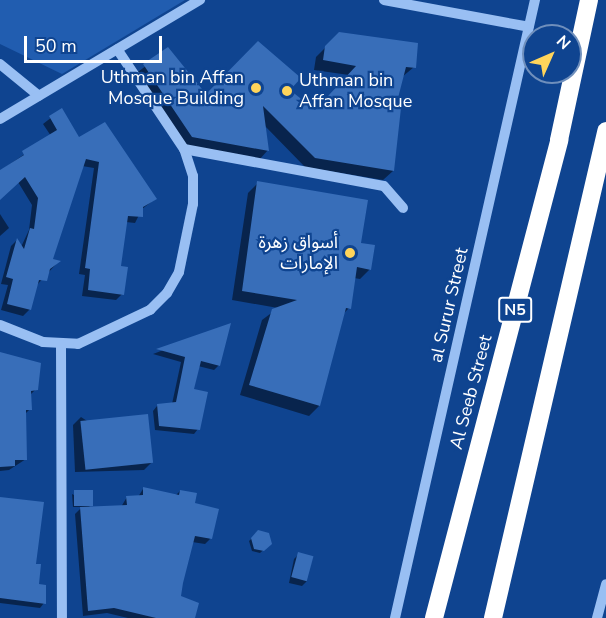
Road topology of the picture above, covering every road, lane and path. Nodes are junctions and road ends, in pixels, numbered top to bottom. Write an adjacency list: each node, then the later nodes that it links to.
1 (200, 0): 7 (street)
2 (384, 0): 6 (street)
3 (535, 0): 5 (street, al Surur Street)
4 (589, 0): 20 (highway, Al Seeb Street / N5)
5 (531, 24)
6 (522, 26)
7 (117, 49): 10 (street); 13 (street)
8 (522, 62): 19 (street, al Surur Street)
9 (0, 64): 10 (street)
10 (39, 96): 11 (street)
11 (0, 119)
12 (606, 131): 21 (highway)
13 (184, 149): 14 (street); 16 (street)
14 (403, 208)
15 (0, 326): 16 (street)
16 (62, 345): 18 (street)
17 (606, 584): 22 (street)
18 (62, 618)
19 (395, 618)
20 (434, 618)
21 (493, 618)
22 (597, 618)

